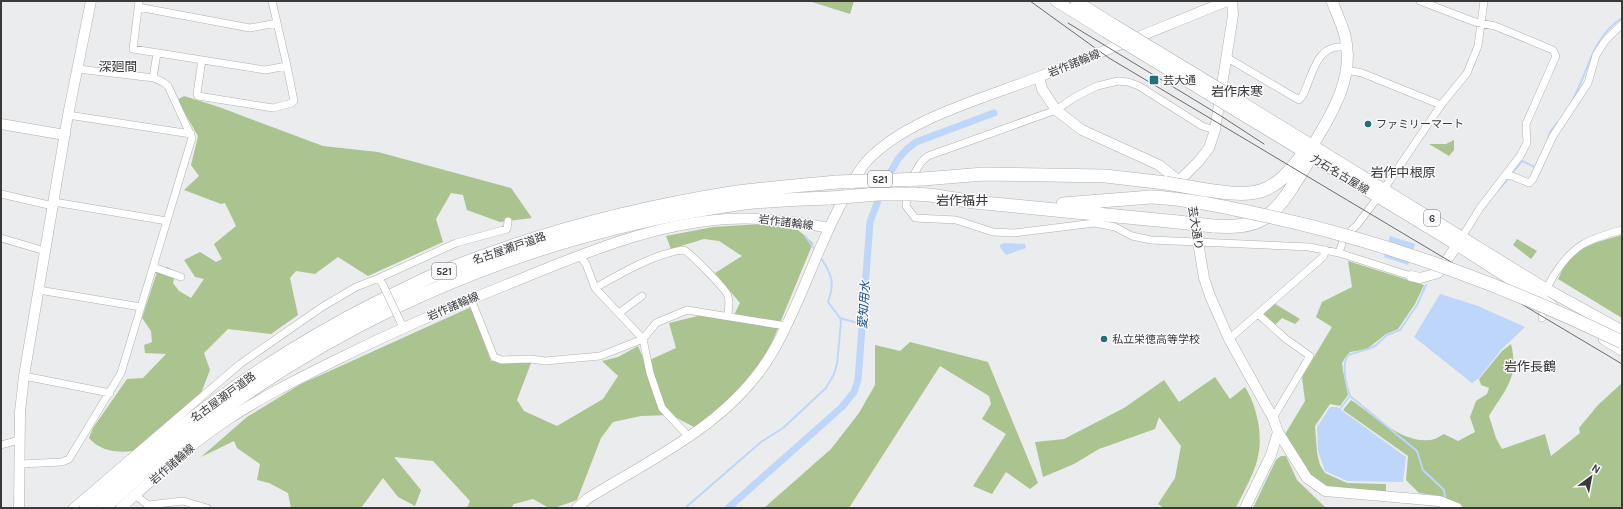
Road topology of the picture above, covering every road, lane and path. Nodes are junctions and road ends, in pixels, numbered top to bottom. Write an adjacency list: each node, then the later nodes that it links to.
1 (91, 1): 19 (main road)
2 (272, 1): 11 (street)
3 (1056, 1): 10 (main road, 力石名古屋線 / 6)
4 (1227, 1): 21 (main road, 岩作諸輪線)
5 (1232, 1): 16 (main road)
6 (1332, 1): 14 (main road, 力石名古屋線)
7 (1420, 1): 12 (street)
8 (1484, 1): 12 (street)
9 (139, 4): 11 (street); 15 (street)
10 (1074, 4): 30 (main road, 力石名古屋線 / 6, bridge)
11 (278, 23): 18 (street)
12 (1481, 24): 23 (street); 31 (street)
13 (1622, 24): 31 (street)
14 (1347, 47): 16 (street); 20 (main road, 力石名古屋線)
15 (157, 53): 17 (street); 22 (street)
16 (1226, 57): 27 (main road)
17 (202, 60): 18 (street); 18 (street)
18 (287, 66)
19 (78, 69): 22 (street); 25 (main road)
20 (1347, 70): 23 (street); 30 (main road, 力石名古屋線)
21 (1039, 77): 24 (main road, 芸大通り); 41 (main road, 岩作諸輪線)
22 (153, 78): 28 (street)
23 (1441, 105): 35 (street)
24 (1056, 110): 27 (street); 33 (main road, 芸大通り); 45 (street)
25 (68, 115): 28 (street); 29 (main road)
26 (1, 124): 29 (main road)
27 (1215, 130): 33 (main road)
28 (191, 134): 39 (street)
29 (64, 135): 37 (main road)
30 (1310, 151): 32 (highway, bridge); 35 (main road, 力石名古屋線 / 6); 38 (highway, bridge)
31 (1507, 174): 44 (street)
32 (1028, 176): 34 (highway); 82 (highway, 名古屋瀬戸道路 / 521, bridge)
33 (1179, 181): 45 (main road, 芸大通り)
34 (1151, 193): 38 (highway); 68 (highway); 71 (highway, bridge)
35 (1381, 193): 44 (main road, 力石名古屋線 / 6); 48 (street)
36 (1, 194): 37 (street)
37 (53, 204): 39 (street); 47 (main road)
38 (1026, 206): 82 (highway, 名古屋瀬戸道路 / 521, bridge)
39 (167, 221): 50 (street)
40 (508, 221): 53 (street)
41 (829, 228): 49 (main road, 岩作諸輪線); 66 (main road, 岩作諸輪線)
42 (1622, 230): 55 (street)
43 (1, 238): 47 (street)
44 (1460, 241): 51 (main road); 55 (main road, 力石名古屋線 / 6); 59 (main road, 力石名古屋線 / 6)
45 (1198, 242): 46 (street); 70 (main road, 芸大通り)
46 (1326, 250): 48 (street); 62 (street)
47 (45, 251): 56 (main road)
48 (1339, 253): 51 (street)
49 (579, 255): 54 (street); 58 (main road, 岩作諸輪線)
50 (153, 267): 52 (street); 60 (street)
51 (1411, 276)
52 (181, 277)
53 (379, 278): 65 (street, bridge); 85 (street)
54 (595, 288): 61 (street); 63 (street)
55 (1546, 289): 59 (street); 67 (main road, 力石名古屋線 / 6)
56 (38, 290): 60 (street); 73 (main road)
57 (642, 296): 61 (street)
58 (471, 299): 65 (main road, 岩作諸輪線); 69 (street)
59 (1545, 300): 64 (street); 72 (main road, 力石名古屋線 / 6)
60 (141, 307): 74 (street)
61 (619, 313): 69 (street)
62 (1258, 314): 70 (street); 75 (street)
63 (728, 316): 66 (street); 69 (street)
64 (1542, 318)
65 (402, 325): 81 (main road, 岩作諸輪線)
66 (786, 326): 77 (main road, 岩作諸輪線)
67 (1622, 331)
68 (1622, 336)
69 (643, 339): 77 (street)
70 (1229, 339): 75 (main road, 芸大通り)
71 (1622, 342)
72 (1622, 350)
73 (24, 376): 74 (street); 78 (main road)
74 (110, 393): 80 (street)
75 (1273, 418): 76 (main road, 芸大通り)
76 (1278, 432): 89 (main road); 90 (main road, 芸大通り)
77 (689, 437): 88 (main road, 岩作諸輪線)
78 (19, 440): 79 (street); 80 (main road)
79 (1, 445)
80 (20, 464): 84 (main road)
81 (135, 495): 82 (main road, 岩作諸輪線); 83 (street)
82 (111, 501): 86 (highway, 名古屋瀬戸道路 / 521)
83 (155, 506): 87 (street)
84 (19, 508)
85 (72, 508)
86 (86, 508)
87 (207, 508)
88 (577, 508)
89 (1245, 508)
90 (1457, 508)

